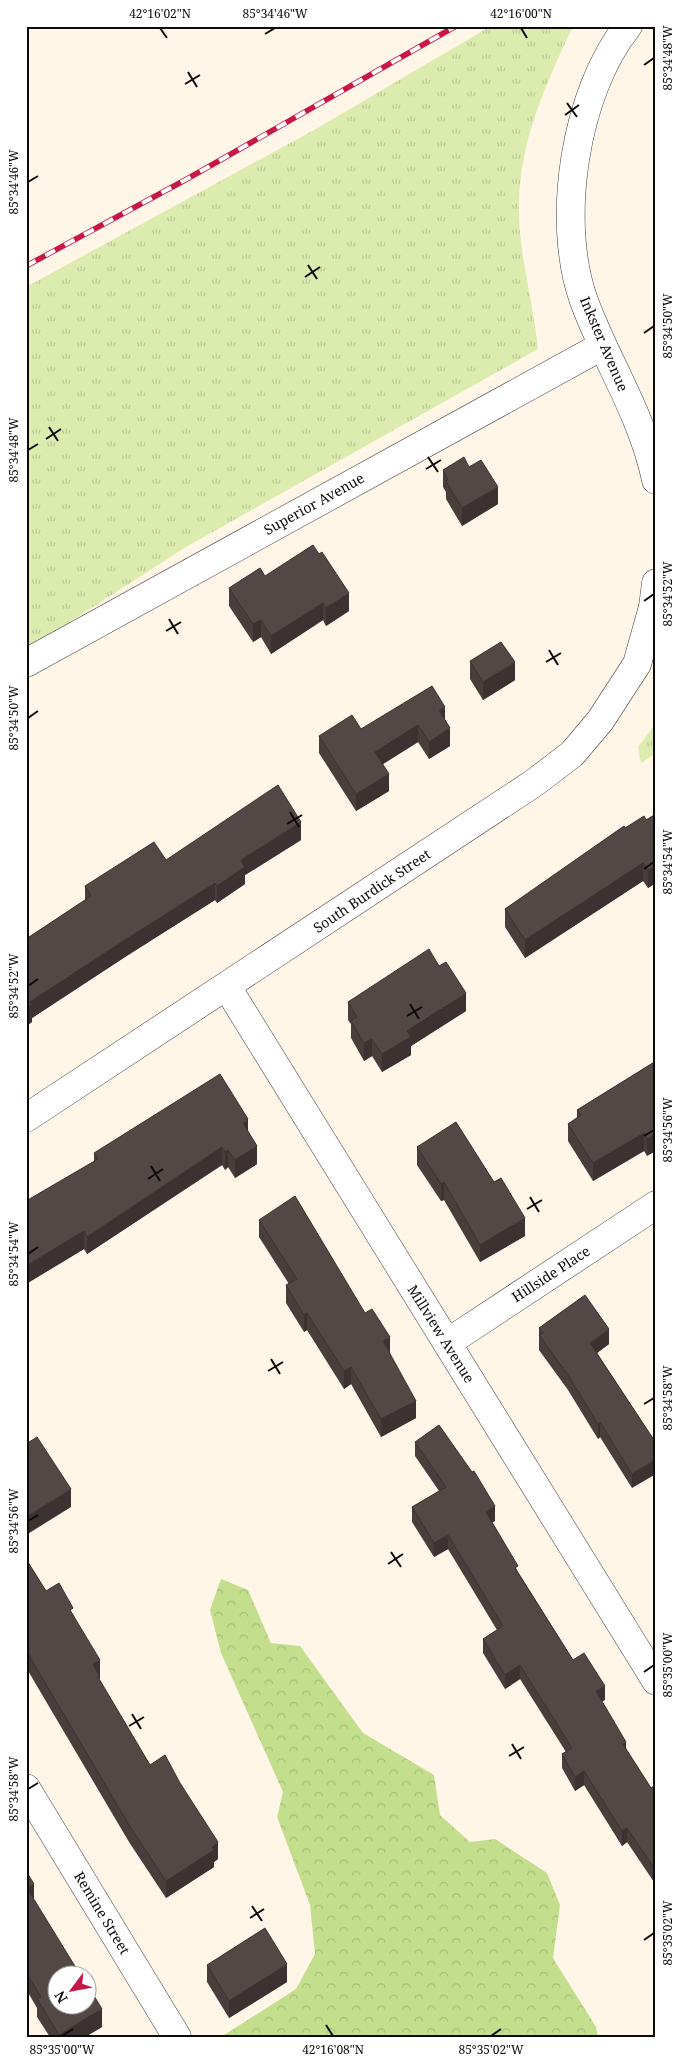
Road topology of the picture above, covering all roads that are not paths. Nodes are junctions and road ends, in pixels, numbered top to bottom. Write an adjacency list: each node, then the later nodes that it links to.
1 (628, 26): 2 (street, Inkster Avenue)
2 (602, 346): 3 (street, Inkster Avenue); 5 (street, Superior Avenue)
3 (656, 480)
4 (655, 599): 6 (street, South Burdick Street)
5 (26, 663)
6 (227, 987): 7 (street, South Burdick Street); 9 (street, Millview Avenue)
7 (26, 1118)
8 (656, 1205): 9 (street, Hillside Place)
9 (447, 1343): 10 (street, Millview Avenue)
10 (656, 1682)
11 (26, 1788): 12 (street, Remine Street)
12 (177, 2037)

